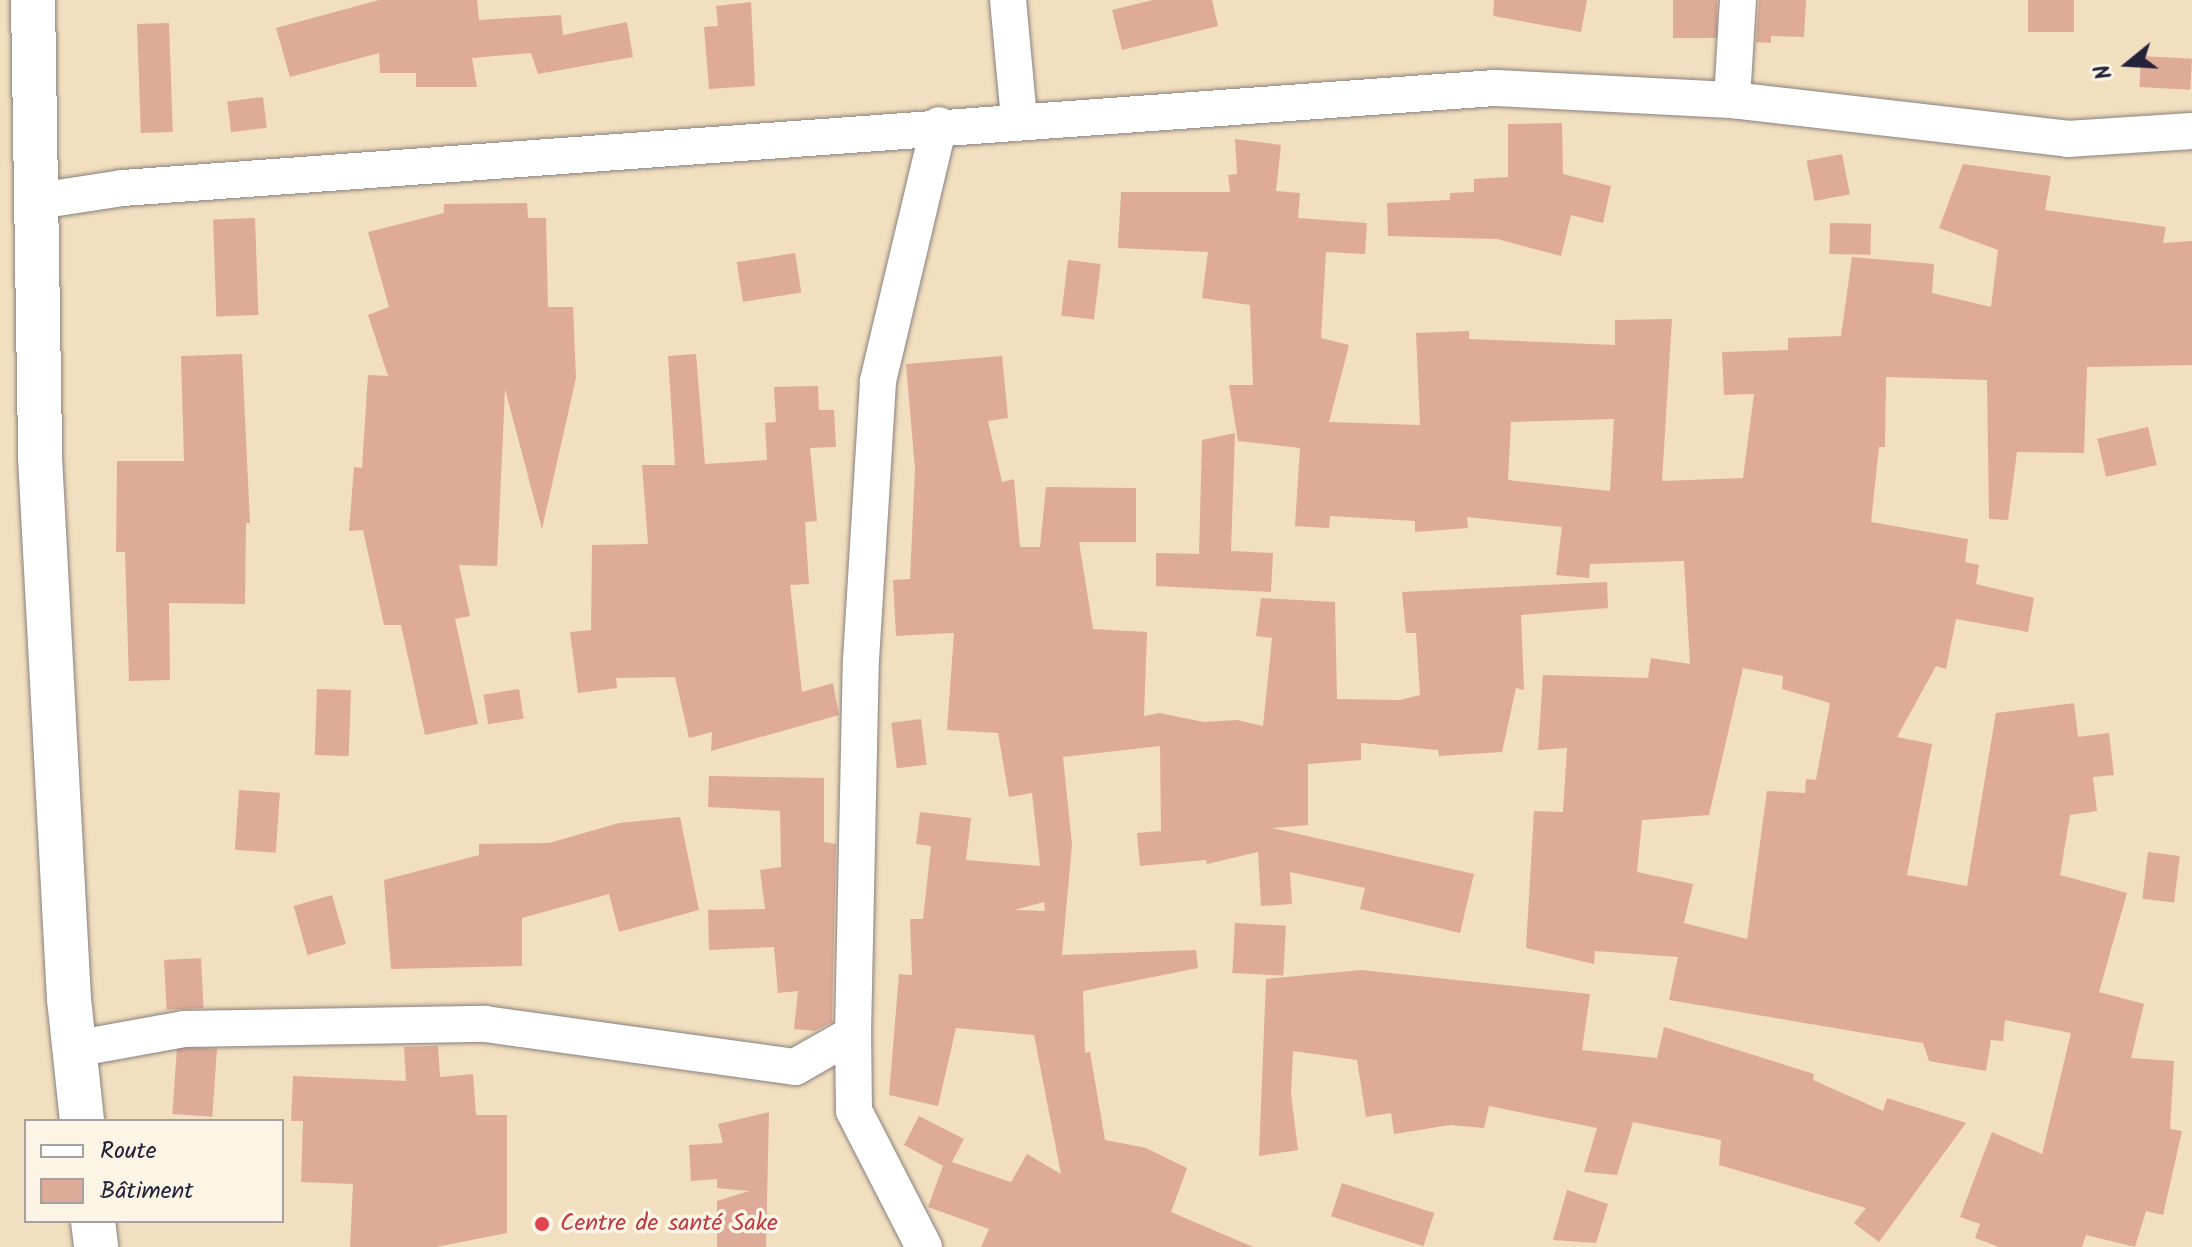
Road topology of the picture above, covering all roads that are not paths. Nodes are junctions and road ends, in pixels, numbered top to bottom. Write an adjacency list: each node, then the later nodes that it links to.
1 (33, 0): 8 (highway)
2 (1008, 0): 5 (street)
3 (1738, 0): 4 (street)
4 (1732, 100): 5 (street); 7 (street)
5 (1019, 119): 6 (street)
6 (939, 125): 8 (street); 9 (street)
7 (2192, 131)
8 (38, 201): 10 (highway)
9 (853, 1034): 10 (street); 14 (street)
10 (74, 1049): 11 (highway)
11 (82, 1119)
12 (93, 1223): 13 (highway)
13 (96, 1247)
14 (924, 1247)

